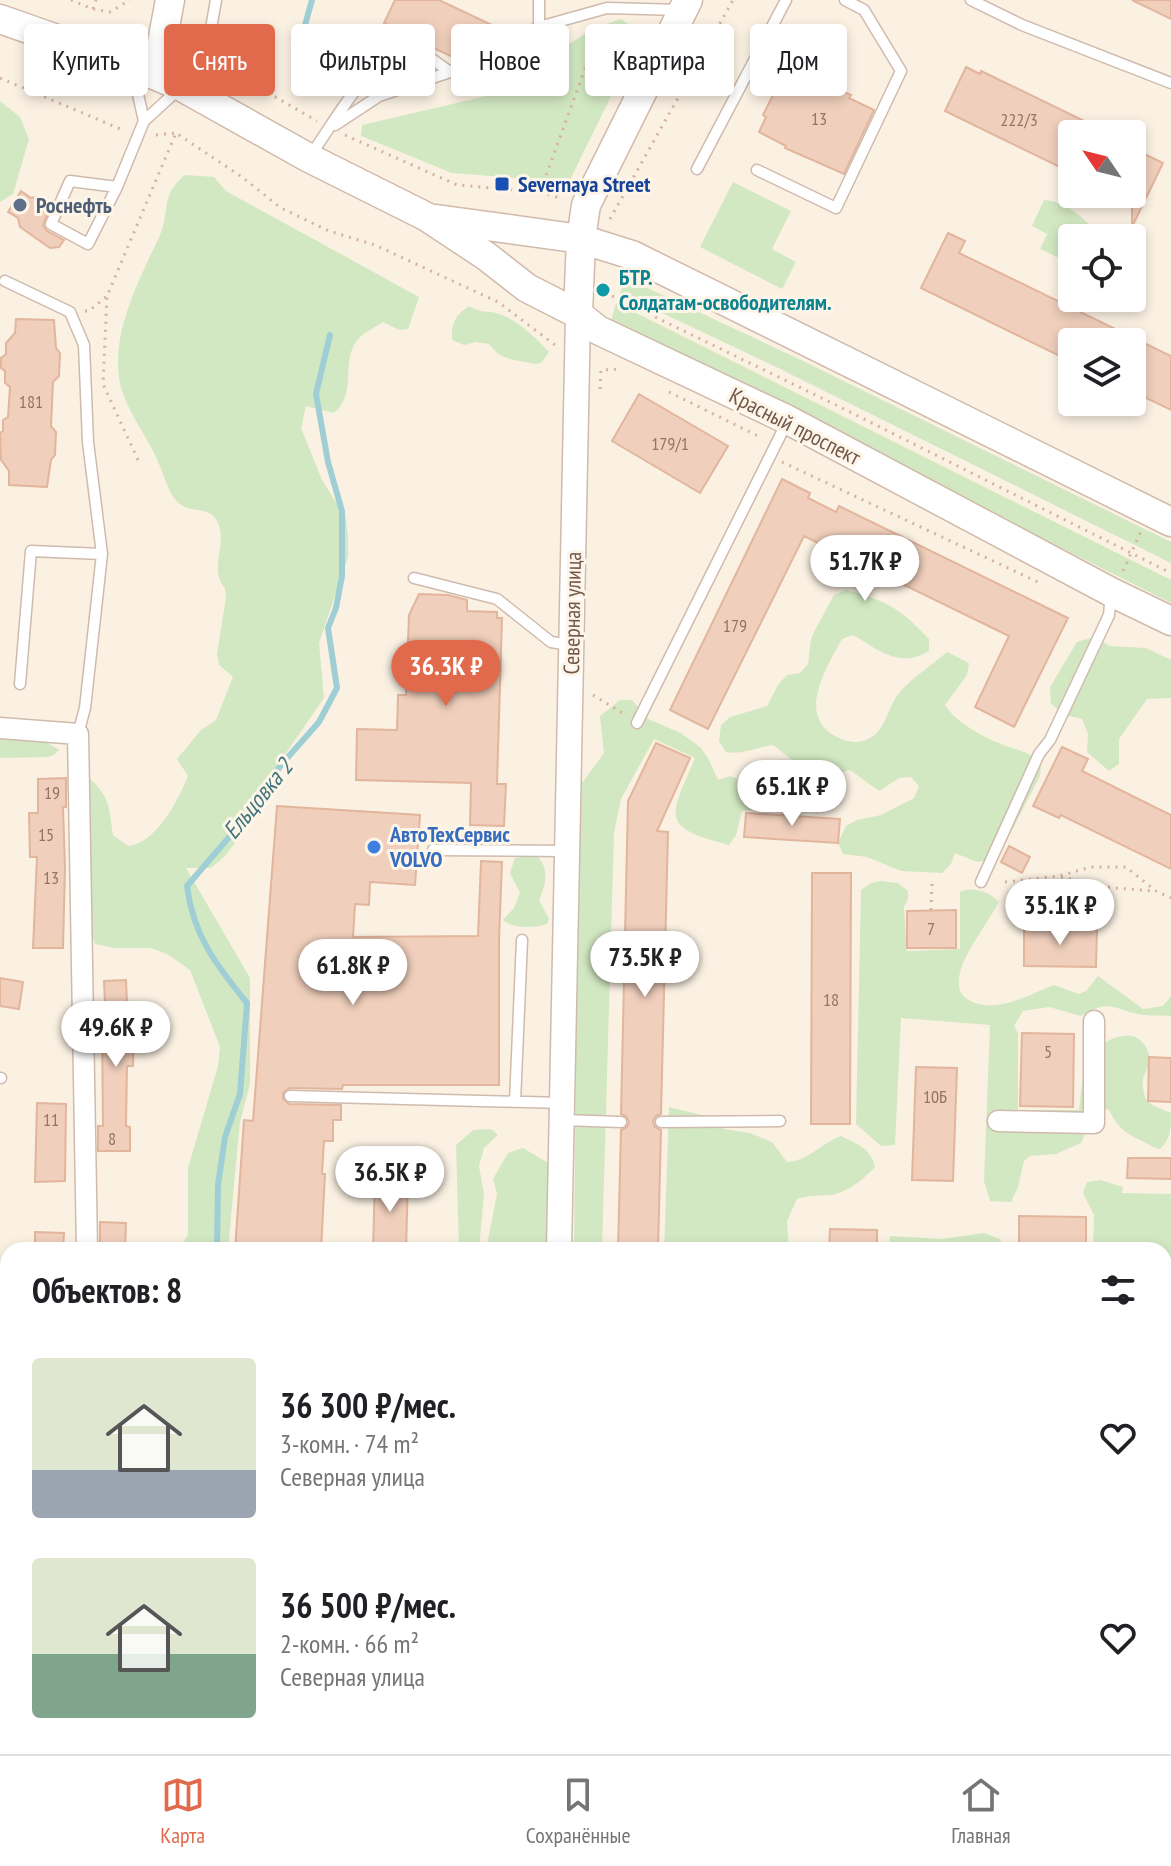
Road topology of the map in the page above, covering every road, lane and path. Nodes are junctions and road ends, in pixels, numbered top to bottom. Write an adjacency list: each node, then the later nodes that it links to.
1 (71, 0): 13 (path)
2 (96, 0): 13 (path)
3 (130, 0): 13 (path)
4 (170, 0): 19 (main road)
5 (216, 0): 15 (lane)
6 (539, 0): 16 (lane)
7 (733, 0): 36 (path)
8 (786, 0): 31 (lane)
9 (845, 0): 32 (lane)
10 (971, 0): 22 (lane)
11 (686, 5): 12 (lane); 37 (main road, Северная улица)
12 (607, 8): 17 (lane); 34 (path)
13 (93, 9)
14 (0, 19): 18 (main road, Красный проспект)
15 (212, 24)
16 (539, 24)
17 (550, 24)
18 (24, 28)
19 (148, 57)
20 (450, 72): 27 (lane); 27 (lane)
21 (0, 78): 29 (path)
22 (1171, 83)
23 (144, 96): 26 (lane)
24 (172, 96): 26 (lane)
25 (198, 96): 30 (main road, Красный проспект)
26 (144, 121): 29 (lane)
27 (330, 129): 30 (lane)
28 (176, 133): 29 (path); 39 (path); 43 (path)
29 (137, 136): 33 (lane)
30 (309, 158): 35 (main road, Красный проспект)
31 (697, 169)
32 (757, 170)
33 (117, 187): 33 (lane)
34 (531, 193)
35 (427, 217): 37 (main road, Красный проспект); 42 (main road, Красный проспект)
36 (610, 219)
37 (581, 239): 42 (main road, Северная улица); 50 (main road, Красный проспект)
38 (5, 281): 41 (lane)
39 (107, 296): 41 (path); 49 (path)
40 (612, 296): 52 (path)
41 (70, 312): 51 (lane)
42 (578, 314): 47 (main road, Красный проспект); 58 (street, Северная улица)
43 (555, 345)
44 (621, 369): 45 (path)
45 (601, 370)
46 (663, 389): 48 (path)
47 (788, 420): 48 (lane); 56 (main road, Красный проспект)
48 (772, 451): 55 (path); 61 (lane)
49 (138, 460)
50 (1160, 516): 52 (path)
51 (102, 554): 59 (lane); 63 (lane)
52 (1132, 555): 53 (path); 56 (path)
53 (1171, 573)
54 (414, 578): 58 (lane)
55 (1052, 589)
56 (1111, 592): 57 (main road, Красный проспект); 68 (lane)
57 (1171, 621)
58 (572, 646): 65 (street, Северная улица)
59 (20, 684)
60 (584, 690): 61 (path)
61 (637, 723)
62 (0, 728): 63 (street)
63 (78, 734): 82 (street)
64 (433, 850): 65 (lane)
65 (569, 851): 77 (street, Северная улица)
66 (1059, 876): 69 (path); 70 (path); 70 (path)
67 (932, 882): 72 (path)
68 (981, 882)
69 (1005, 882)
70 (1156, 891): 71 (path)
71 (1171, 898)
72 (931, 910)
73 (522, 940): 76 (lane)
74 (1094, 1021): 79 (street)
75 (290, 1096): 76 (lane)
76 (515, 1102): 77 (lane)
77 (562, 1111): 80 (lane); 83 (street, Северная улица)
78 (780, 1121): 81 (lane)
79 (998, 1121)
80 (621, 1122)
81 (661, 1122)
82 (87, 1242)
83 (559, 1242)

